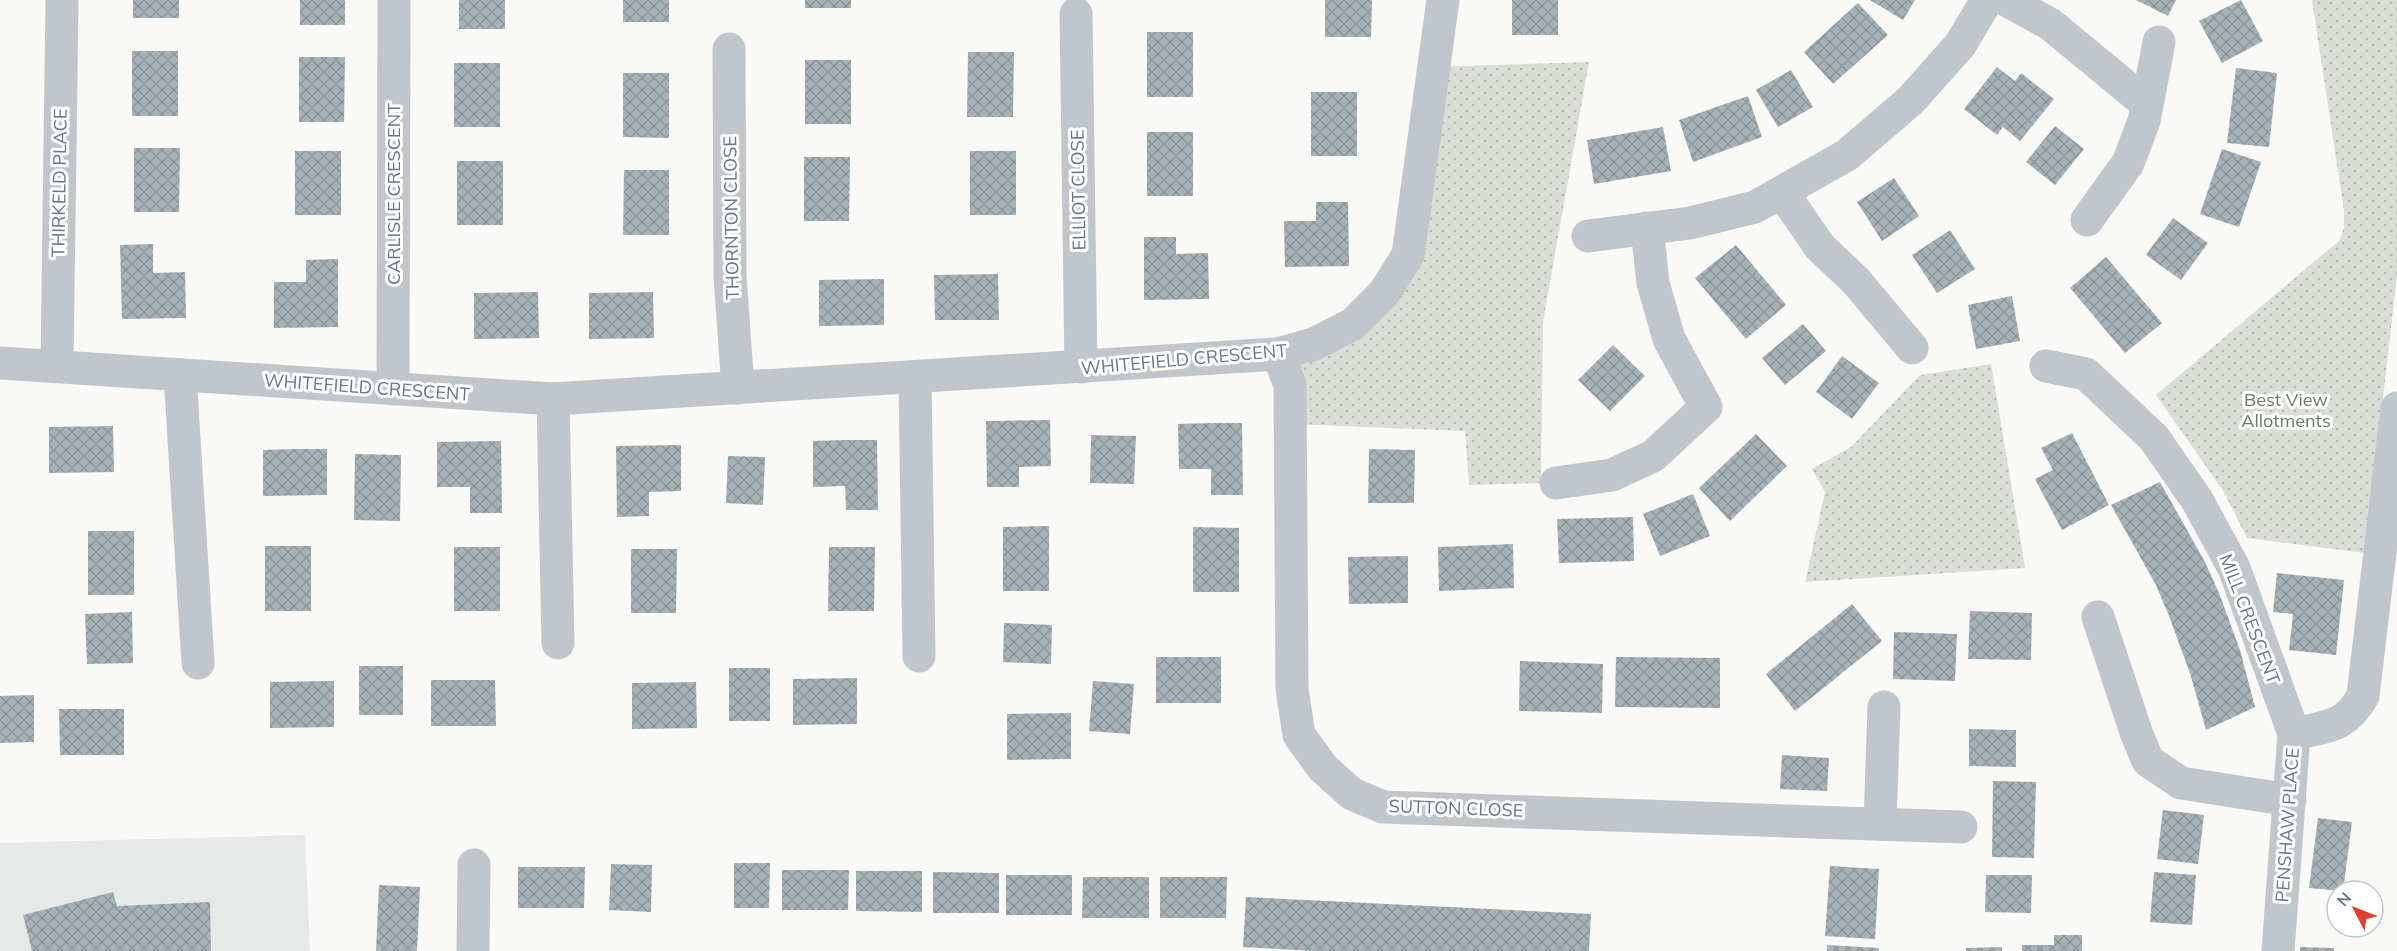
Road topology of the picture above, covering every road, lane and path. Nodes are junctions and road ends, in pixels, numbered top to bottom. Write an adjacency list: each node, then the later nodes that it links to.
1 (62, 0): 17 (street, THIRKELD PLACE)
2 (394, 0): 23 (street, CARLISLE CRESCENT)
3 (1443, 0): 15 (street, WHITEFIELD CRESCENT)
4 (1987, 0): 10 (street)
5 (2006, 0): 9 (street)
6 (1076, 14): 19 (street, ELLIOT CLOSE)
7 (2159, 42): 9 (street)
8 (729, 49): 22 (street, THORNTON CLOSE)
9 (2147, 104): 11 (street)
10 (1782, 192): 12 (street); 14 (street)
11 (2087, 220)
12 (1647, 228): 13 (street); 26 (street)
13 (1588, 236)
14 (1912, 348)
15 (1278, 354): 19 (street, WHITEFIELD CRESCENT); 35 (street, SUTTON CLOSE)
16 (0, 363): 17 (street, WHITEFIELD CRESCENT)
17 (57, 366): 20 (street, WHITEFIELD CRESCENT)
18 (2046, 366): 31 (street, MILL CRESCENT)
19 (1081, 367): 21 (street, WHITEFIELD CRESCENT)
20 (180, 375): 23 (street, WHITEFIELD CRESCENT); 30 (street)
21 (915, 377): 22 (street, WHITEFIELD CRESCENT); 29 (street)
22 (738, 388): 24 (street, WHITEFIELD CRESCENT)
23 (393, 389): 24 (street, WHITEFIELD CRESCENT)
24 (553, 399): 28 (street)
25 (2397, 408): 33 (street)
26 (1556, 483)
27 (2098, 617): 34 (street)
28 (558, 644)
29 (919, 656)
30 (198, 663)
31 (2282, 701): 33 (street, PENSHAW PLACE)
32 (1884, 707): 35 (street)
33 (2294, 734): 34 (street, PENSHAW PLACE)
34 (2290, 800): 39 (street, PENSHAW PLACE)
35 (1880, 824): 36 (street, SUTTON CLOSE)
36 (1961, 827)
37 (474, 865): 38 (street)
38 (473, 951)
39 (2278, 951)

